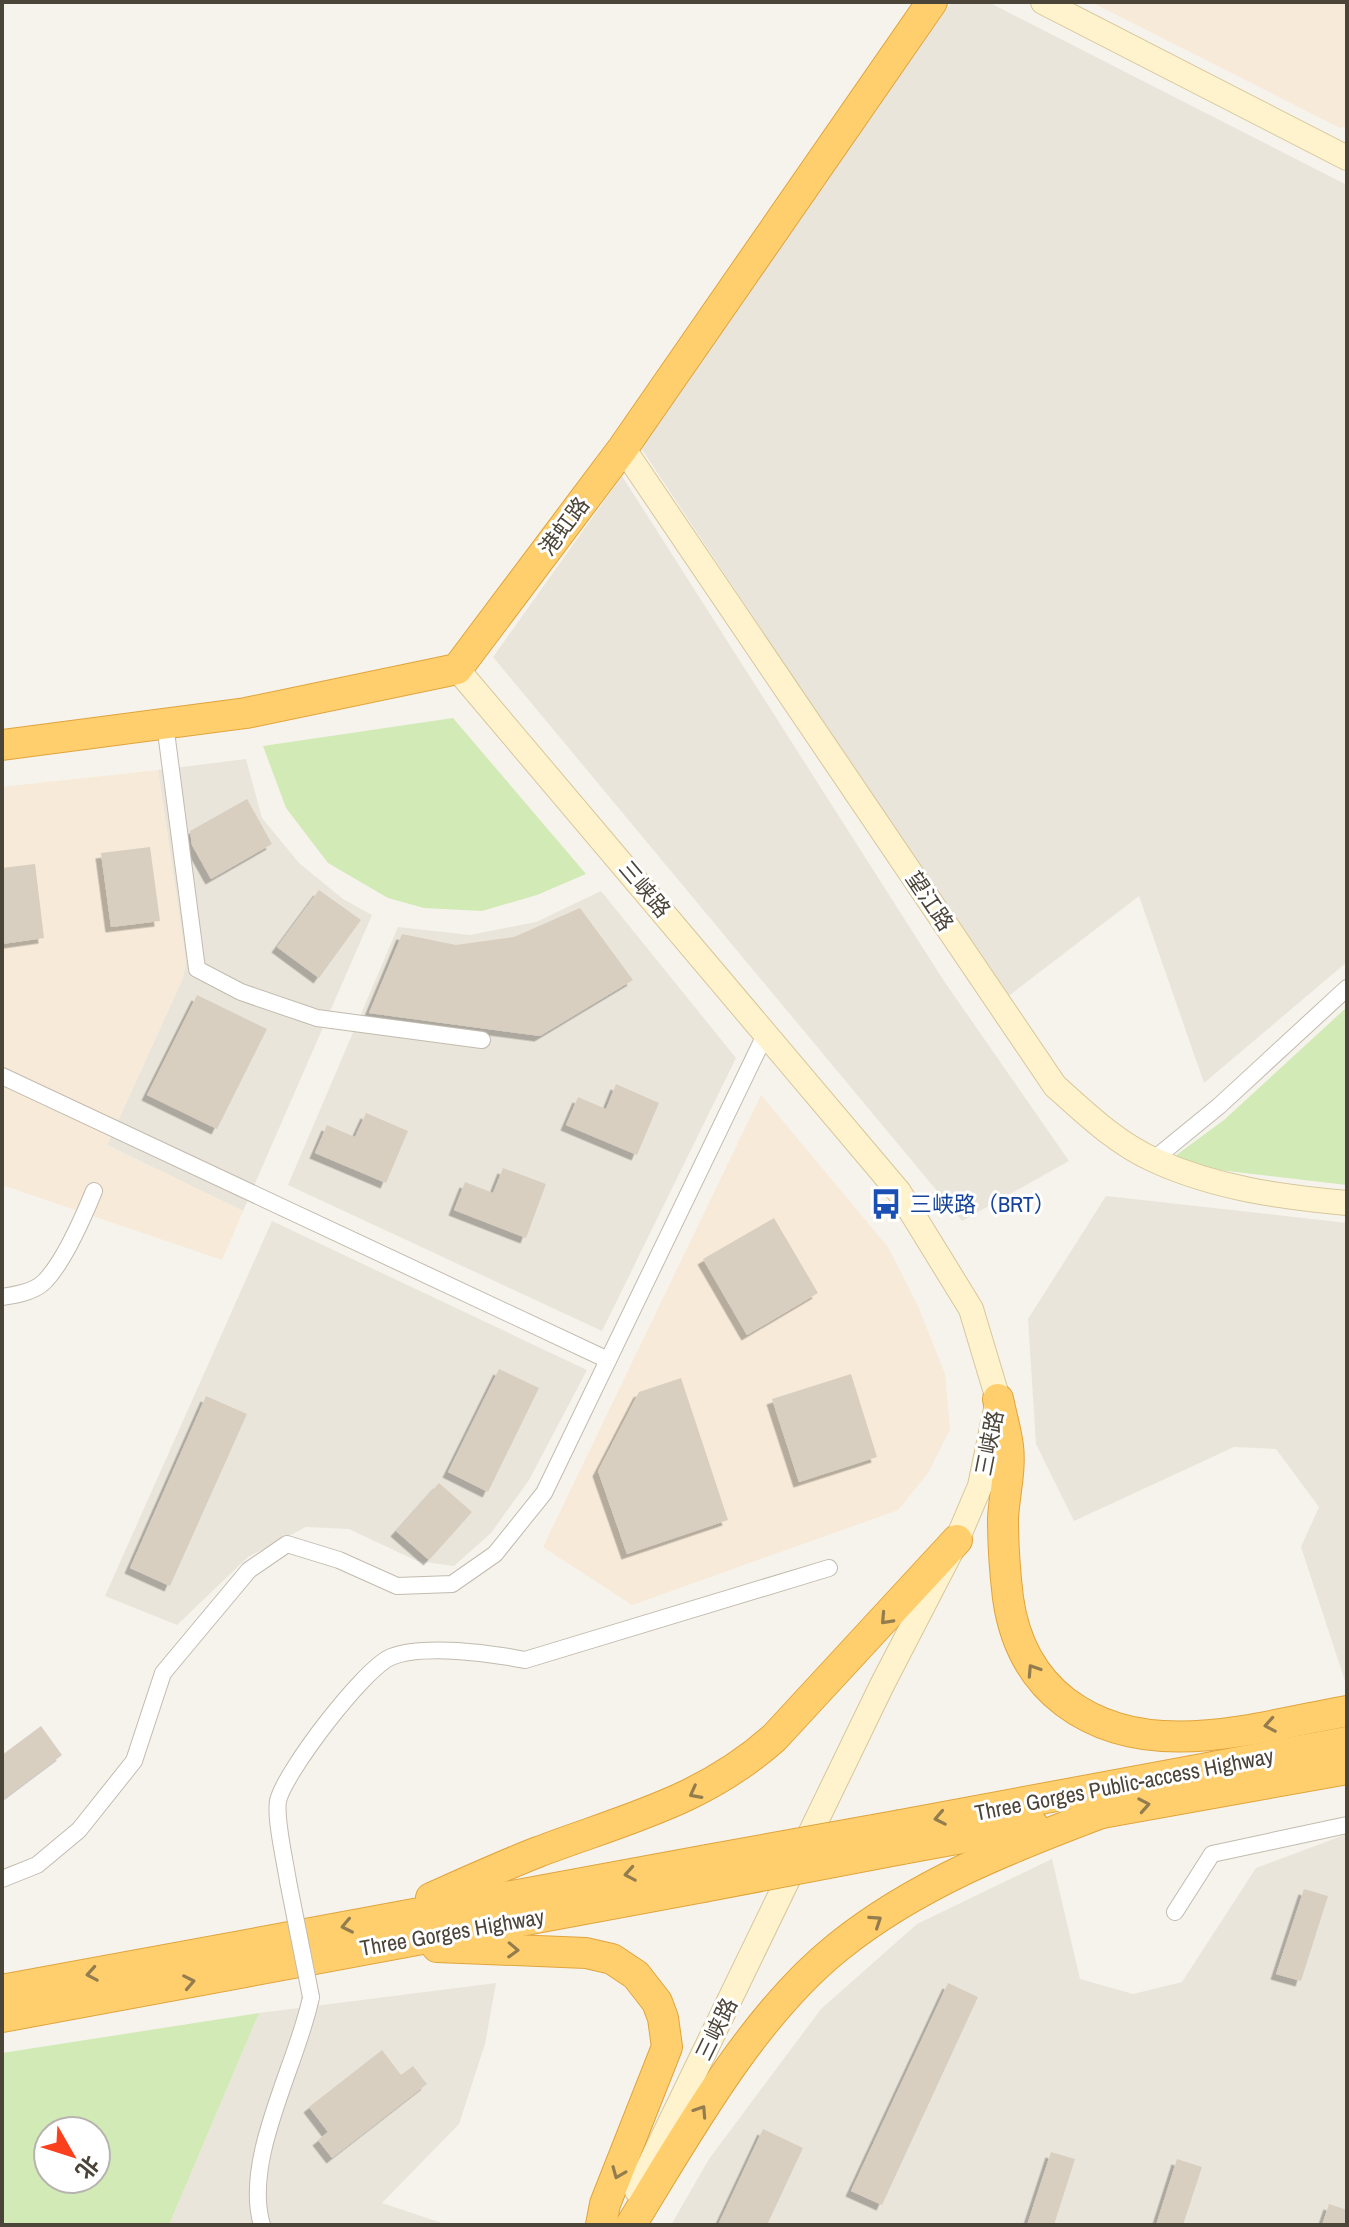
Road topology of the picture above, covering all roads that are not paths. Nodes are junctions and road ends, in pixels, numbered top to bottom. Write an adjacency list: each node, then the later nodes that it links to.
1 (932, 2): 4 (highway, 港虹路)
2 (1043, 2): 3 (main road)
3 (1347, 158)
4 (623, 448): 5 (highway, 港虹路); 12 (main road, 望江路)
5 (457, 669): 6 (highway); 9 (main road, 三峡路)
6 (165, 724): 7 (highway); 10 (street)
7 (2, 745)
8 (1347, 988): 12 (street)
9 (766, 1033): 16 (street); 17 (main road, 三峡路)
10 (482, 1040)
11 (2, 1076): 16 (street)
12 (1153, 1160): 14 (main road, 望江路)
13 (94, 1191): 15 (street)
14 (1347, 1203)
15 (2, 1297)
16 (608, 1360): 25 (street)
17 (998, 1399): 18 (main road, 三峡路); 20 (highway, one-way to 17)
18 (957, 1540): 27 (highway, one-way to 27); 32 (main road, 三峡路)
19 (829, 1568): 30 (street, bridge)
20 (1347, 1711)
21 (1346, 1763): 22 (highway, Three Gorges Public-access Highway, one-way to 21); 24 (highway, Three Gorges Public-access Highway, one-way to 24)
22 (1104, 1812): 24 (highway, Three Gorges Public-access Highway); 33 (highway, one-way to 22)
23 (1347, 1825): 26 (street)
24 (902, 1837): 27 (highway, Three Gorges Highway, bridge)
25 (2, 1879)
26 (1175, 1912)
27 (381, 1932): 28 (highway, Three Gorges Highway, one-way to 28); 29 (highway, Three Gorges Highway, one-way to 27); 31 (highway, one-way to 31)
28 (2, 1990)
29 (2, 2017)
30 (262, 2225)
31 (601, 2225)
32 (621, 2225)
33 (631, 2225)

